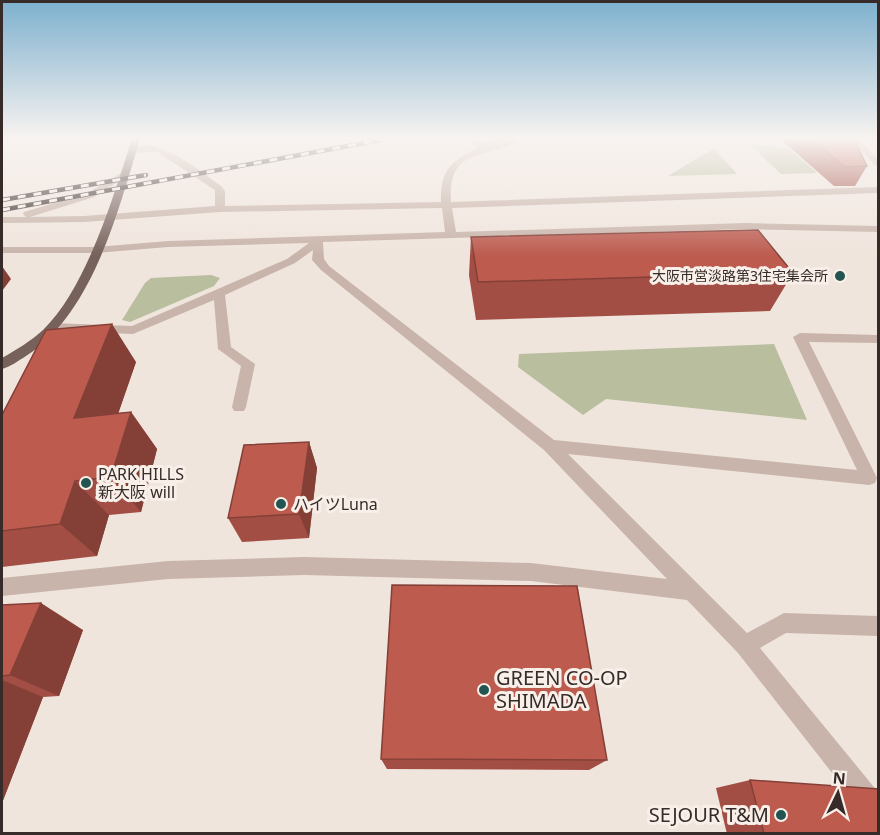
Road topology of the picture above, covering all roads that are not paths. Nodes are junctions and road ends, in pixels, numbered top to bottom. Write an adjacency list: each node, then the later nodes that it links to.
1 (118, 178): 9 (street)
2 (123, 178): 8 (main road)
3 (203, 178): 7 (street)
4 (449, 178): 6 (street)
5 (879, 190): 6 (street)
6 (446, 205): 7 (street); 11 (street)
7 (220, 209): 8 (street)
8 (109, 217): 9 (street); 14 (main road)
9 (2, 219)
10 (879, 229): 11 (street)
11 (451, 236): 12 (street)
12 (318, 241): 14 (street); 15 (street); 20 (street)
13 (2, 250): 14 (street)
14 (96, 250): 16 (main road)
15 (219, 293): 16 (street); 19 (street)
16 (53, 327): 18 (main road)
17 (879, 339): 20 (street)
18 (2, 364)
19 (239, 408)
20 (550, 446): 22 (street)
21 (2, 587): 22 (street)
22 (692, 591): 24 (street)
23 (879, 626): 24 (street)
24 (745, 646): 25 (street)
25 (879, 811)

